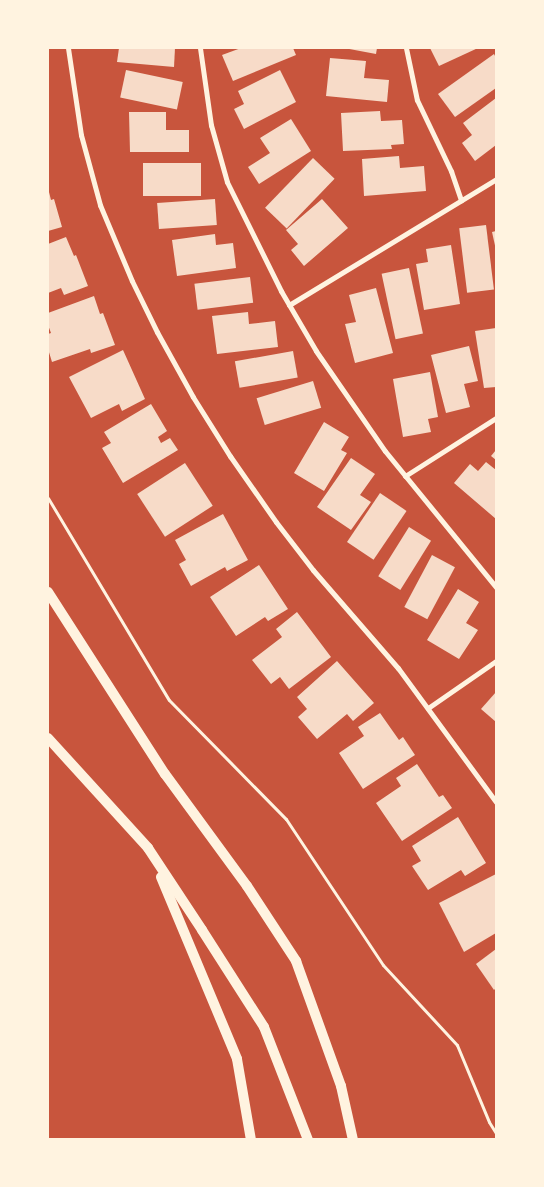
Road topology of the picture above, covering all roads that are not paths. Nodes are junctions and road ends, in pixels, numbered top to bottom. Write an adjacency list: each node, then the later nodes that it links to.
1 (68, 48): 12 (street)
2 (200, 48): 6 (street)
3 (406, 48): 5 (street)
4 (496, 179): 5 (street)
5 (461, 200): 6 (street)
6 (289, 305): 8 (street)
7 (496, 418): 8 (street)
8 (405, 476): 9 (street)
9 (496, 587)
10 (48, 592): 18 (main road)
11 (496, 661): 12 (street)
12 (428, 708): 14 (street)
13 (48, 738): 15 (main road)
14 (496, 802)
15 (148, 848): 16 (main road); 17 (main road)
16 (250, 1140)
17 (308, 1140)
18 (353, 1140)

